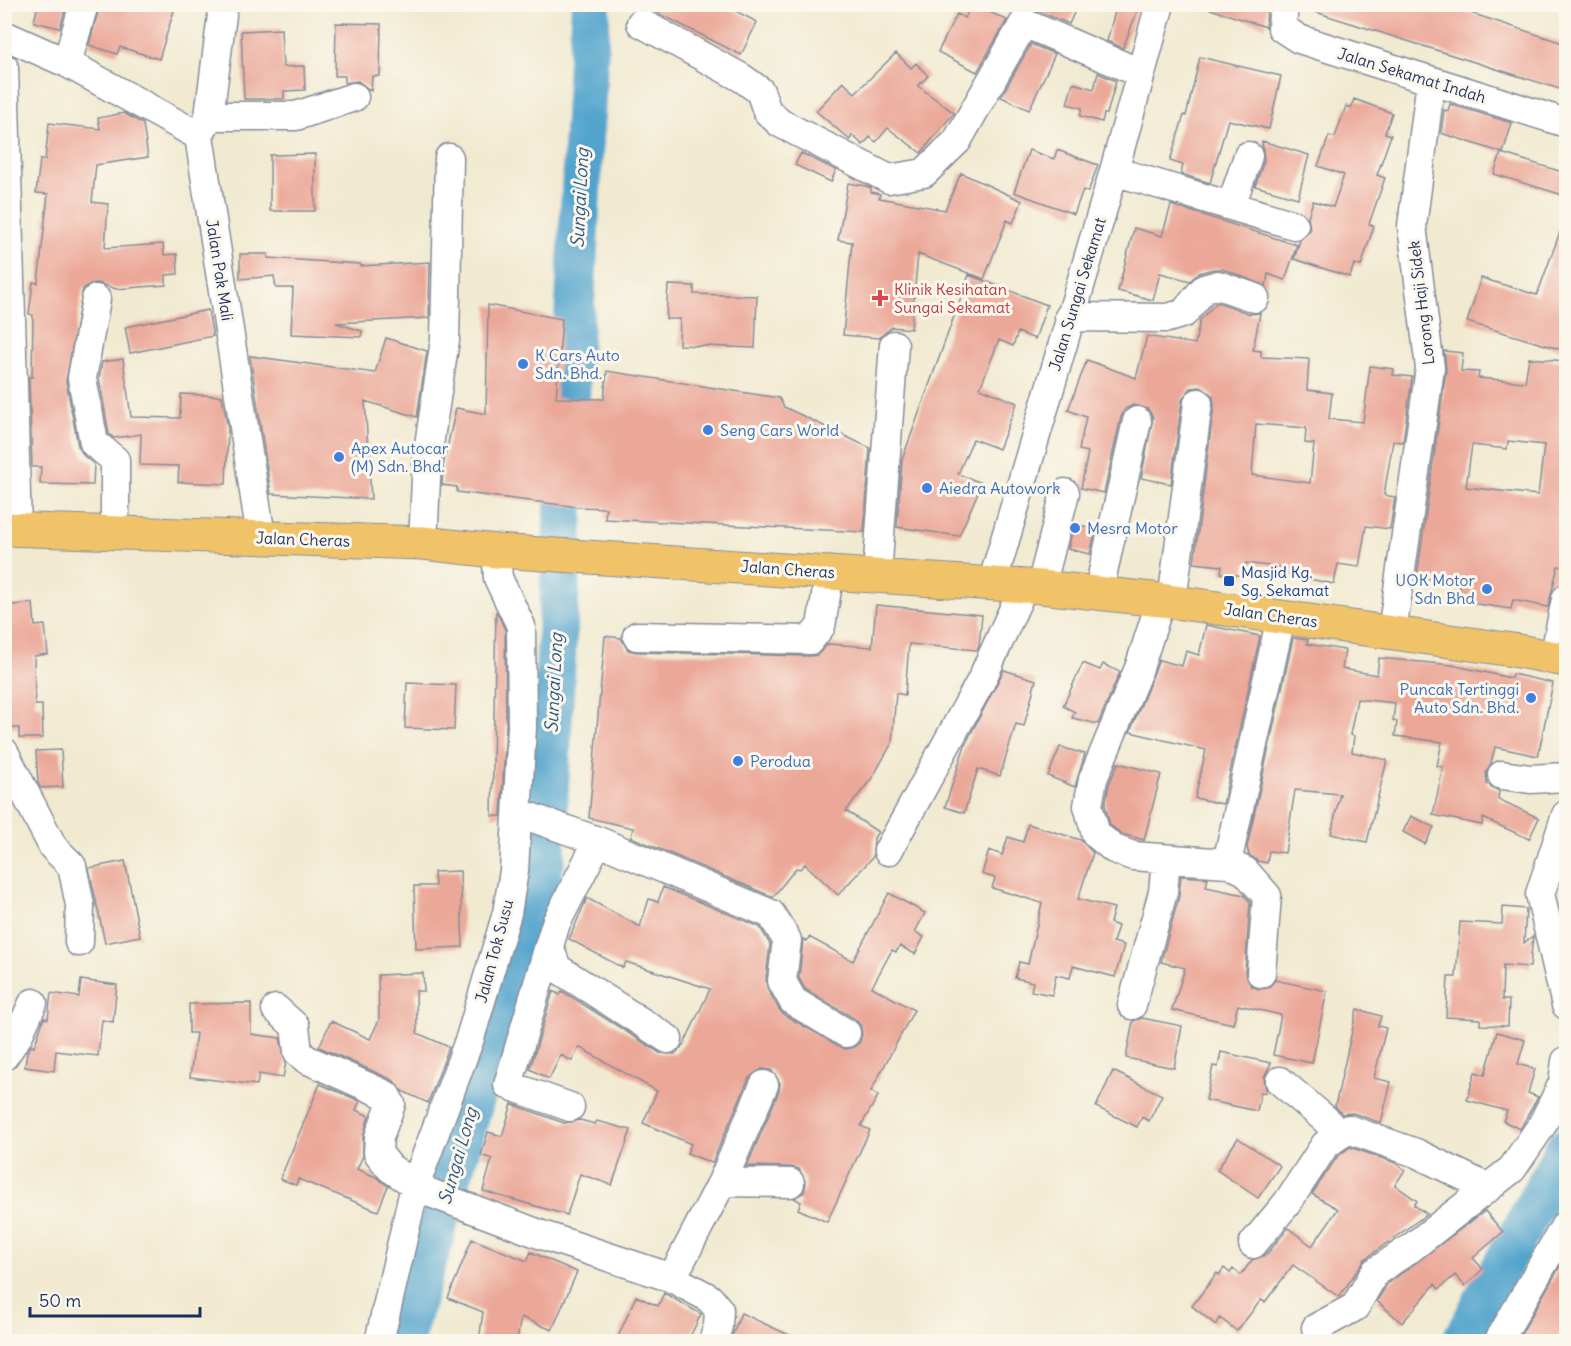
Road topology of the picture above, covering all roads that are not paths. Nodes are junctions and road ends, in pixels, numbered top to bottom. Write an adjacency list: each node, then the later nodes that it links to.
1 (84, 4): 8 (street)
2 (220, 4): 14 (street, Jalan Pak Mali)
3 (1160, 4): 10 (street, Jalan Sungai Sekamat)
4 (1284, 4): 11 (street, Jalan Sekamat Indah)
5 (1019, 14): 6 (street); 10 (street)
6 (641, 23)
7 (4, 35): 8 (street)
8 (67, 63): 14 (street)
9 (4, 68): 27 (street)
10 (1140, 73): 17 (street, Jalan Sungai Sekamat)
11 (1431, 81): 13 (street, Jalan Sekamat Indah); 40 (street, Lorong Haji Sidek)
12 (354, 98): 14 (street)
13 (1566, 123)
14 (204, 126): 29 (street, Jalan Pak Mali)
15 (1248, 156): 18 (street)
16 (449, 158): 30 (street)
17 (1114, 171): 18 (street); 22 (street, Jalan Sungai Sekamat)
18 (1231, 206): 19 (street)
19 (1294, 225)
20 (1255, 298): 22 (street)
21 (96, 299): 28 (street)
22 (1069, 317): 34 (street, Jalan Sungai Sekamat)
23 (894, 345): 33 (street)
24 (1198, 403): 38 (street)
25 (1137, 421): 36 (street)
26 (1065, 494): 35 (street)
27 (11, 529): 28 (main road, Jalan Cheras)
28 (115, 533): 29 (main road, Jalan Cheras)
29 (261, 537): 30 (main road, Jalan Cheras)
30 (423, 543): 31 (main road, Jalan Cheras)
31 (496, 551): 32 (main road, Jalan Cheras); 46 (street, Jalan Tok Susu)
32 (830, 571): 33 (main road, Jalan Cheras); 41 (street)
33 (877, 575): 34 (main road, Jalan Cheras)
34 (992, 584): 35 (main road, Jalan Cheras)
35 (1033, 587): 36 (main road, Jalan Cheras); 49 (street)
36 (1098, 594): 38 (main road, Jalan Cheras)
37 (1566, 599): 42 (street)
38 (1167, 601): 39 (main road, Jalan Cheras); 50 (street)
39 (1281, 617): 40 (main road, Jalan Cheras); 51 (street)
40 (1392, 632): 42 (main road, Jalan Cheras)
41 (637, 636)
42 (1560, 659)
43 (4, 752): 52 (street)
44 (1502, 776): 45 (street)
45 (1566, 777)
46 (525, 815): 48 (street); 70 (street, Jalan Tok Susu)
47 (1566, 815): 57 (street)
48 (594, 840): 53 (street); 59 (street)
49 (888, 851)
50 (1166, 858): 51 (street); 56 (street)
51 (1227, 862): 54 (street)
52 (80, 942)
53 (549, 946): 60 (street); 65 (street)
54 (1261, 973)
55 (33, 1003): 61 (street)
56 (1132, 1005)
57 (1566, 1005)
58 (276, 1009): 70 (street)
59 (846, 1033)
60 (668, 1039)
61 (4, 1056)
62 (1566, 1061): 69 (street)
63 (1280, 1082): 66 (street)
64 (764, 1085): 67 (street)
65 (570, 1107)
66 (1337, 1134): 69 (street); 72 (street)
67 (722, 1182): 68 (street); 73 (street)
68 (790, 1184)
69 (1488, 1188): 74 (street)
70 (420, 1189): 73 (street); 75 (street, Jalan Tok Susu)
71 (1566, 1224): 77 (street)
72 (1253, 1244)
73 (672, 1278): 76 (street)
74 (1316, 1328)
75 (379, 1341)
76 (713, 1341)
77 (1498, 1341)

